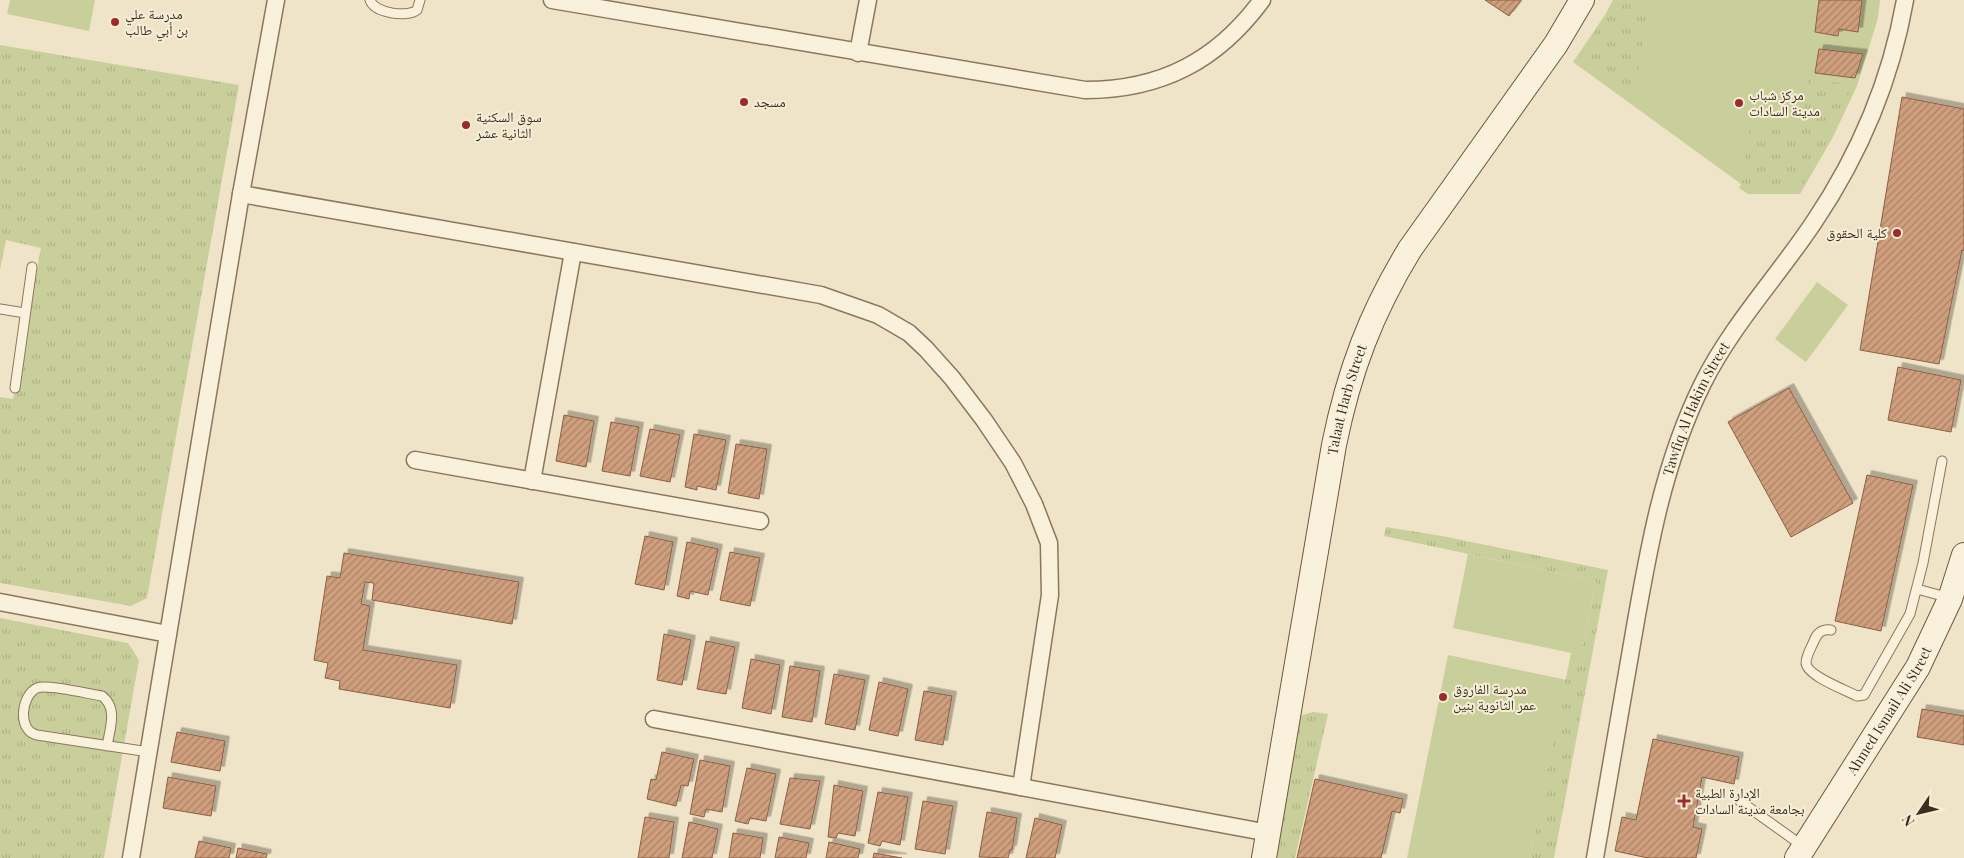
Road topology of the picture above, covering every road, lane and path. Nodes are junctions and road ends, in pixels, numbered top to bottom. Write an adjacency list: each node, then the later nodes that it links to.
1 (276, 0): 10 (street)
2 (370, 0): 3 (lane)
3 (420, 0)
4 (868, 0): 9 (street)
5 (1262, 0): 9 (street)
6 (1582, 0): 31 (street, Talaat Harb Street)
7 (1905, 0): 35 (street, Tawfiq Al Hakim Street)
8 (558, 1): 9 (street)
9 (858, 53)
10 (242, 194): 11 (street); 25 (street)
11 (573, 252): 18 (street); 29 (street)
12 (32, 267): 14 (lane)
13 (0, 309): 14 (lane)
14 (25, 313): 15 (lane)
15 (15, 388)
16 (414, 460): 18 (street)
17 (1942, 461): 21 (lane)
18 (532, 481): 19 (street)
19 (760, 521)
20 (1964, 555): 22 (street, Ahmed Ismail Ali Street)
21 (1917, 589): 22 (lane); 24 (lane)
22 (1950, 598): 32 (street, Ahmed Ismail Ali Street)
23 (0, 602): 25 (street)
24 (1832, 630)
25 (168, 634): 28 (street)
26 (654, 719): 29 (street)
27 (107, 746): 27 (lane); 28 (lane)
28 (149, 752): 33 (street)
29 (1021, 788): 31 (street)
30 (1740, 801): 32 (lane)
31 (1269, 833): 34 (street, Talaat Harb Street)
32 (1800, 853)
33 (131, 858)
34 (1264, 858)
35 (1595, 858)

